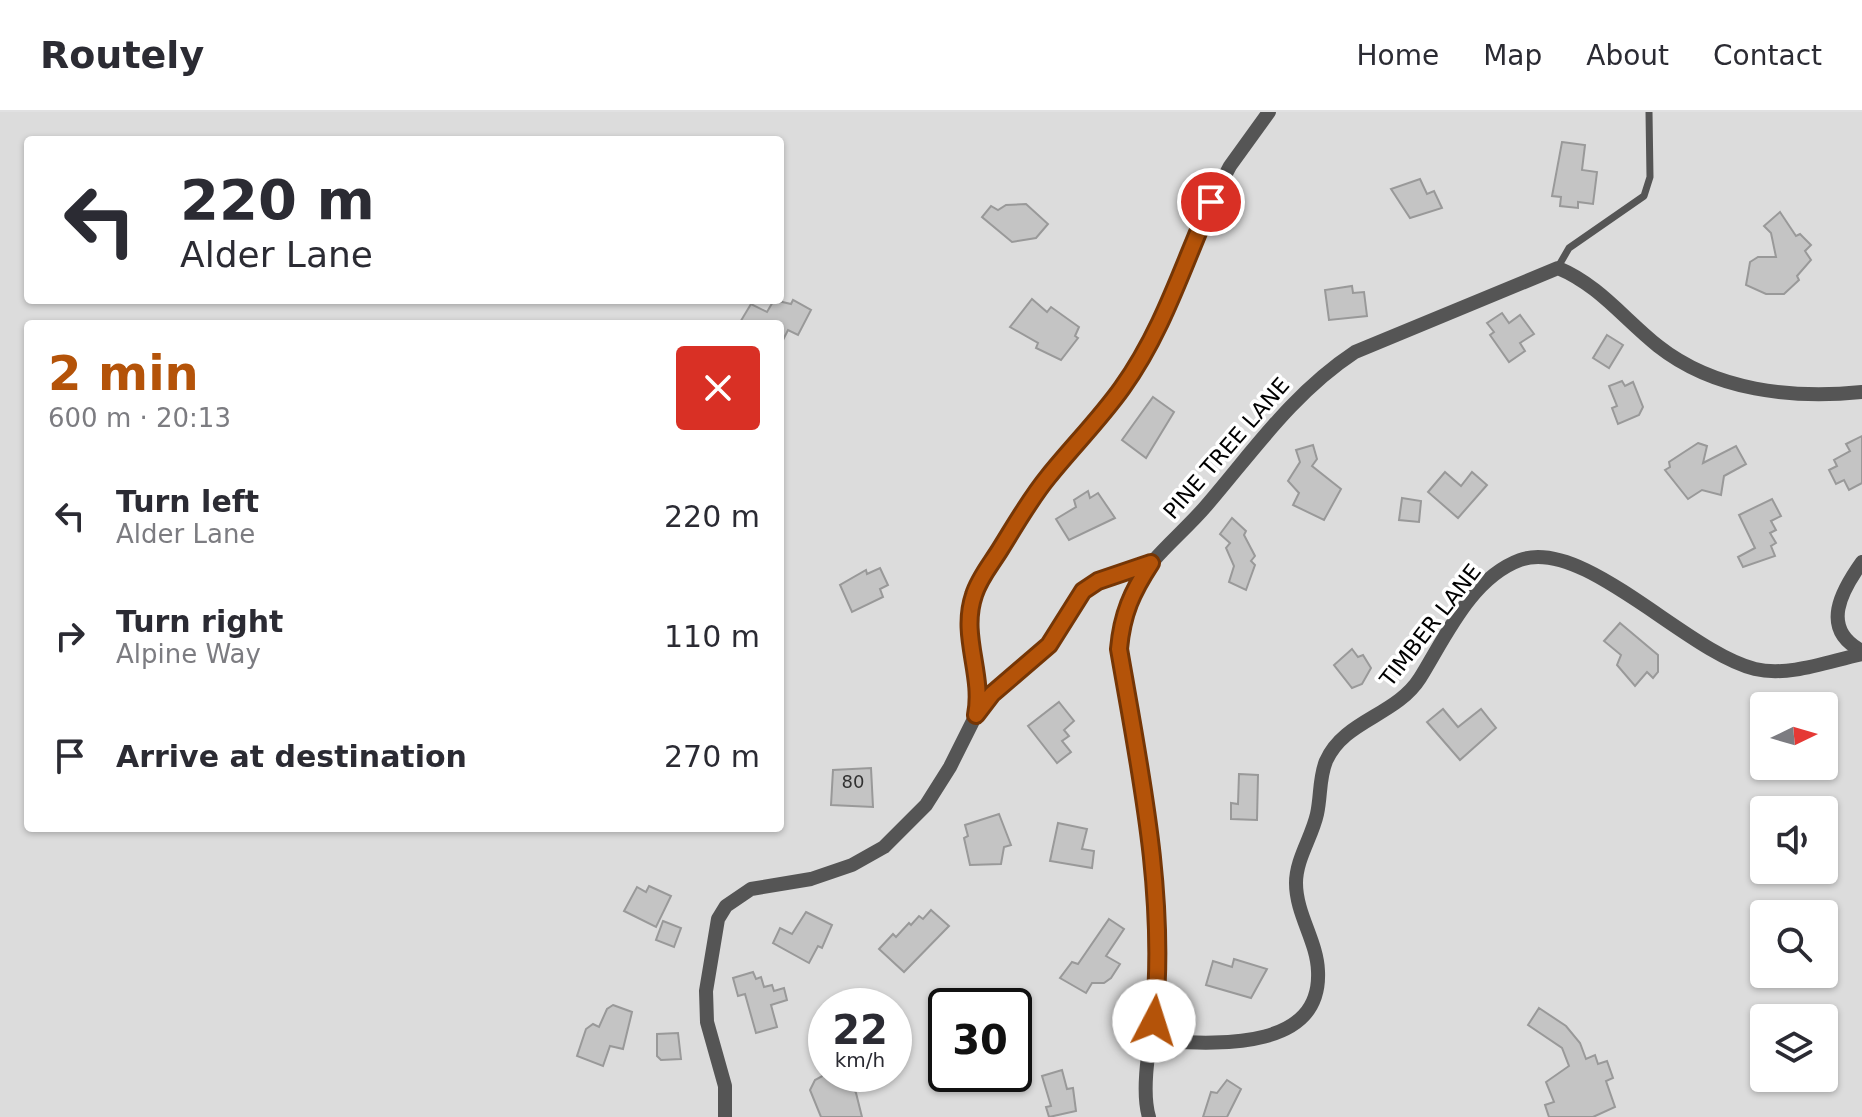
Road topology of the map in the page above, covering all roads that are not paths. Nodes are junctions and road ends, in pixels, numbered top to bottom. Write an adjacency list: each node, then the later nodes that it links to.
1 (1269, 112): 8 (street)
2 (1649, 112): 3 (lane)
3 (1558, 268): 4 (street); 6 (street, PINE TREE LANE)
4 (1862, 392)
5 (1862, 562): 7 (street)
6 (1151, 563): 8 (street); 9 (street, PINE TREE LANE)
7 (1862, 652): 9 (street, TIMBER LANE)
8 (976, 715): 10 (street)
9 (1152, 1041): 11 (street)
10 (725, 1117)
11 (1149, 1117)

